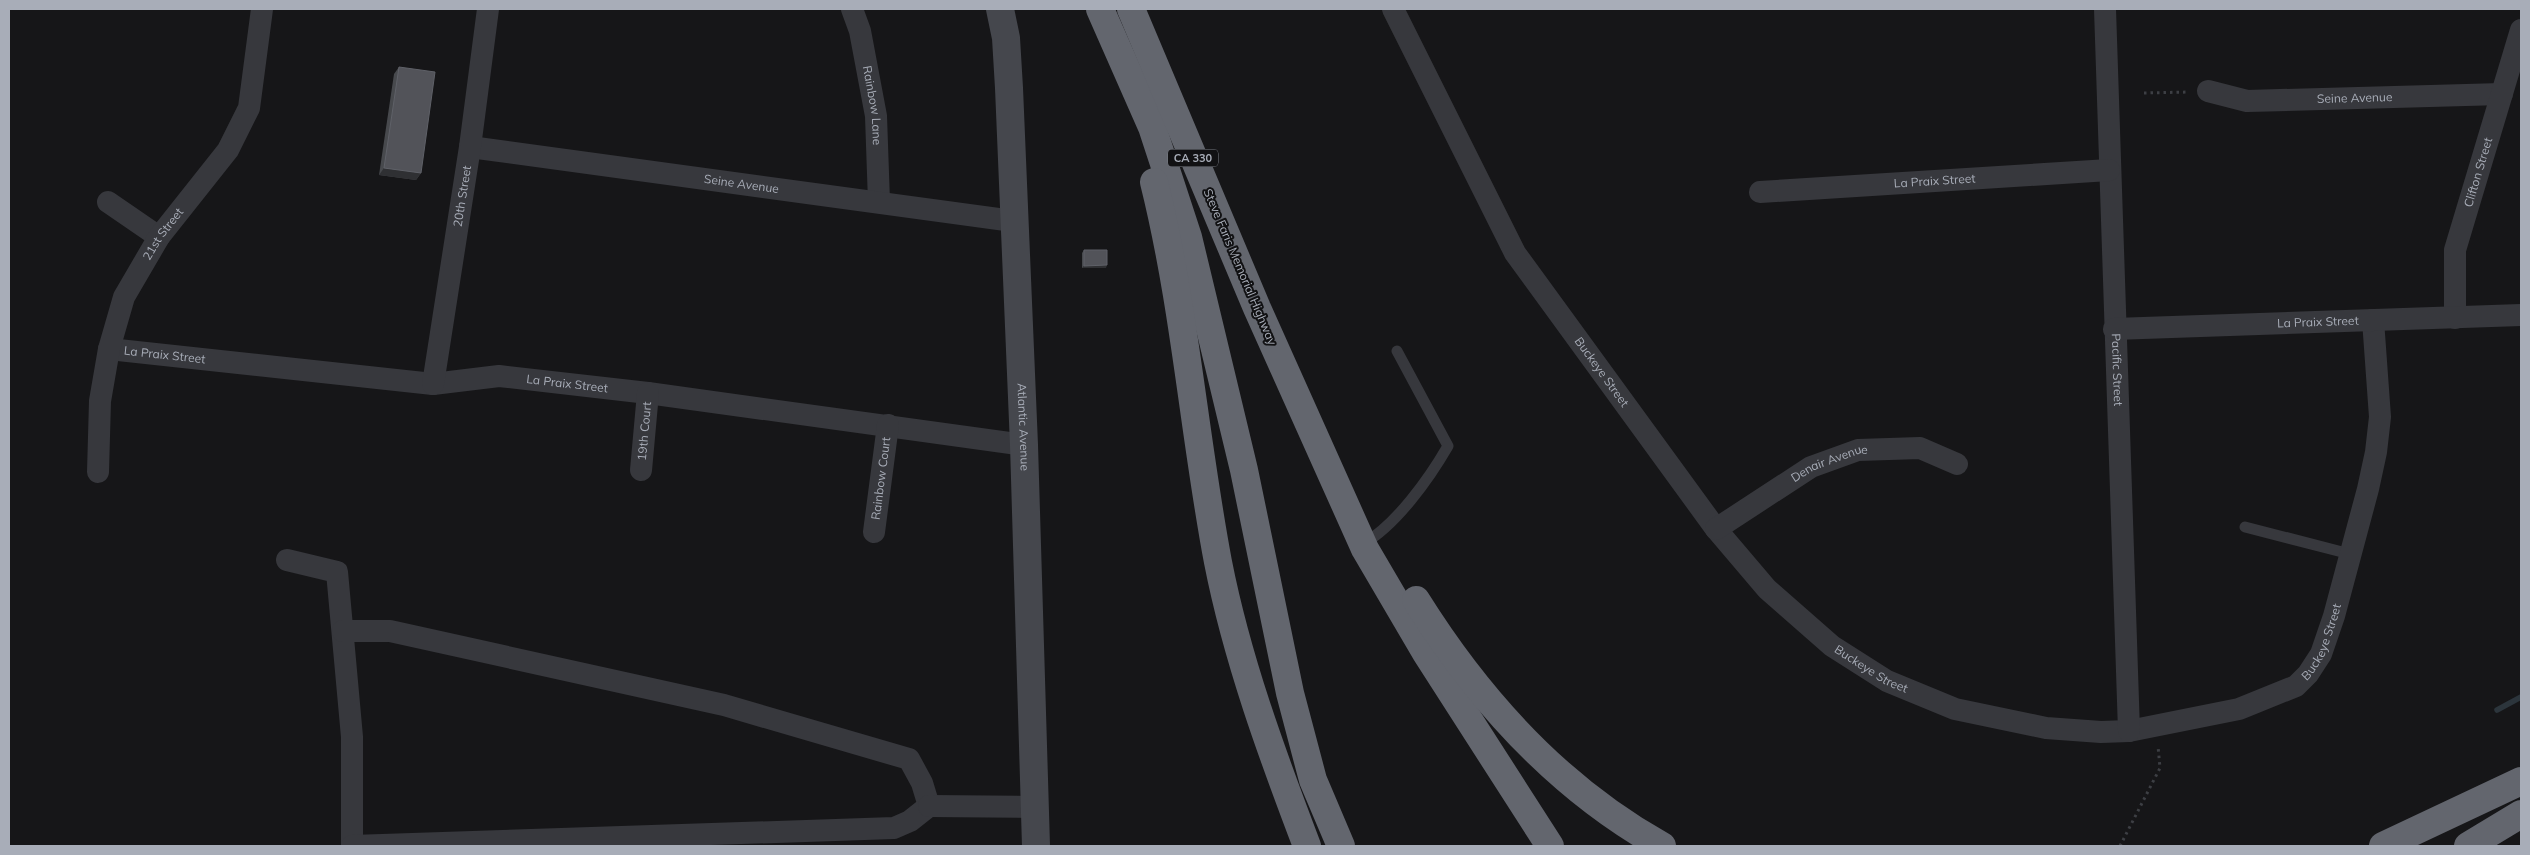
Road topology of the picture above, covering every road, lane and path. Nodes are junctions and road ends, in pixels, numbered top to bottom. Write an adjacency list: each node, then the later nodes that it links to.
1 (262, 9): 20 (street, 21st Street)
2 (488, 9): 14 (street, 20th Street)
3 (852, 9): 18 (street, Rainbow Lane)
4 (1000, 9): 19 (street, Atlantic Avenue)
5 (1092, 9): 49 (highway)
6 (1100, 9): 50 (highway)
7 (1131, 9): 37 (highway, Steve Faris Memorial Highway / CA 330)
8 (1392, 9): 35 (street, Buckeye Street)
9 (2105, 9): 15 (street, Pacific Street)
10 (2521, 30): 13 (street, Clifton Street)
11 (2208, 91): 12 (path); 13 (street, Seine Avenue)
12 (2144, 93)
13 (2502, 94): 22 (street, Clifton Street)
14 (470, 147): 18 (street, Seine Avenue); 27 (street, 20th Street)
15 (2109, 170): 16 (street, La Praix Street); 24 (street, Pacific Street)
16 (1760, 192)
17 (108, 202): 20 (street)
18 (879, 202): 19 (street, Seine Avenue)
19 (1013, 221): 30 (street, Atlantic Avenue)
20 (159, 237): 25 (street, 21st Street)
21 (2521, 315): 22 (street, La Praix Street)
22 (2455, 318): 23 (street, La Praix Street)
23 (2373, 320): 24 (street, La Praix Street); 38 (street, Buckeye Street)
24 (2114, 329): 41 (street, Pacific Street)
25 (109, 349): 27 (street, La Praix Street); 33 (street, 21st Street)
26 (1397, 351): 37 (lane)
27 (433, 384): 28 (street, La Praix Street)
28 (648, 393): 29 (street, La Praix Street); 32 (street, 19th Court)
29 (888, 425): 30 (street, La Praix Street); 36 (street, Rainbow Court)
30 (1024, 445): 45 (street, Atlantic Avenue)
31 (1956, 464): 35 (street, Denair Avenue)
32 (641, 470)
33 (98, 472)
34 (2245, 527): 38 (lane)
35 (1716, 529): 41 (street, Buckeye Street)
36 (874, 532)
37 (1369, 540): 51 (highway); 52 (highway)
38 (2350, 554): 41 (street, Buckeye Street)
39 (287, 560): 40 (street)
40 (343, 631): 44 (street); 47 (street)
41 (2129, 732)
42 (2158, 752): 53 (path)
43 (2521, 781): 54 (highway)
44 (929, 806): 45 (street); 47 (street)
45 (1035, 807): 48 (street, Atlantic Avenue)
46 (2521, 814): 55 (highway)
47 (352, 846)
48 (1036, 846)
49 (1307, 846)
50 (1341, 846)
51 (1550, 846)
52 (1662, 846)
53 (2120, 846)
54 (2383, 846)
55 (2468, 846)

